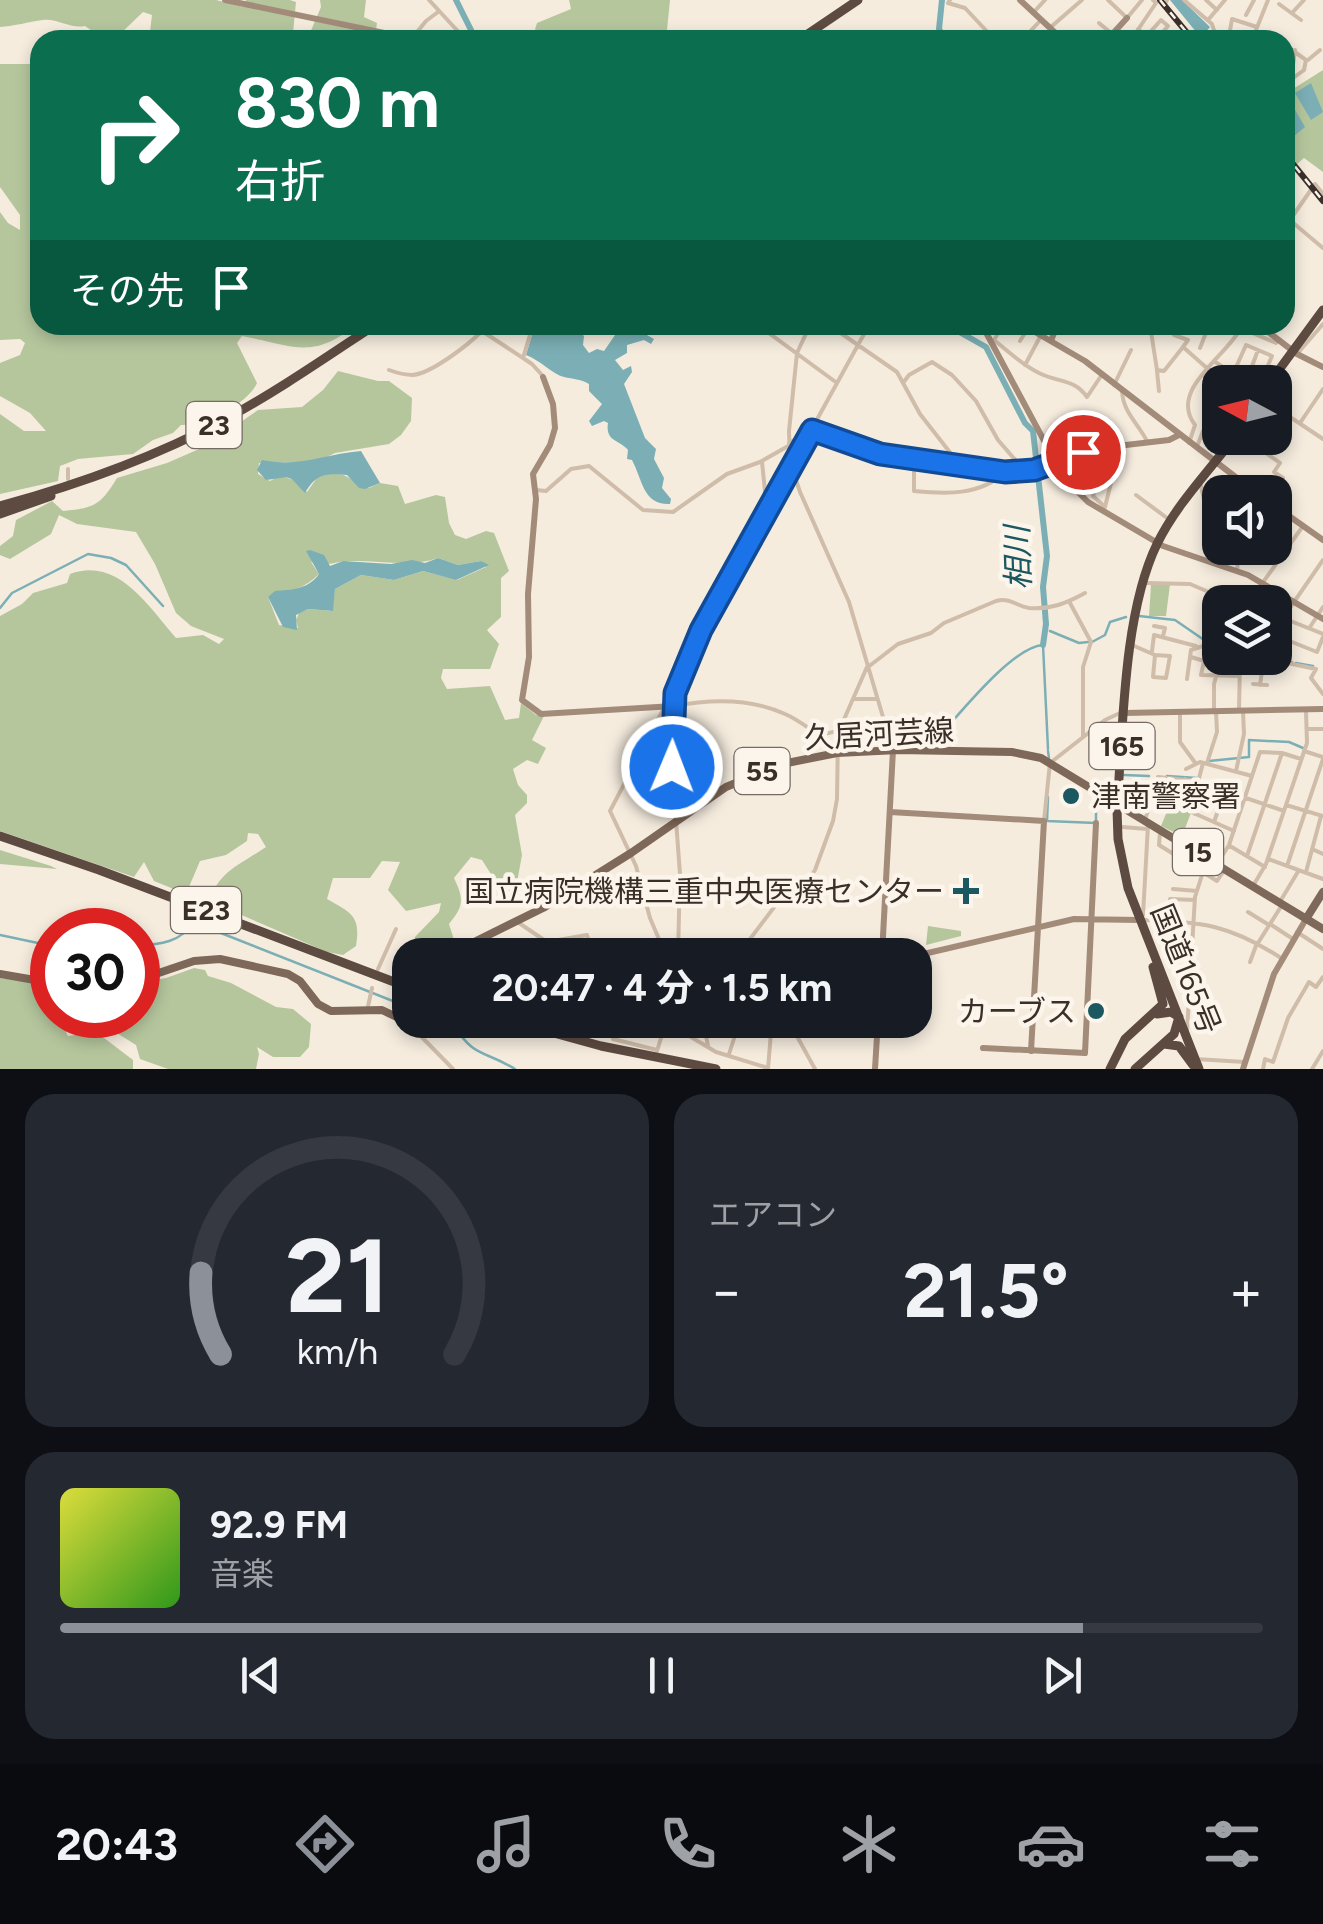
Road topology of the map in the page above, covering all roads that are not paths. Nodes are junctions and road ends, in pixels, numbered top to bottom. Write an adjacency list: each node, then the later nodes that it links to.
1 (226, 0): 34 (street)
2 (429, 0): 21 (street)
3 (849, 0): 37 (highway)
4 (858, 0): 38 (highway)
5 (950, 0): 39 (street)
6 (1020, 0): 24 (street)
7 (1045, 0): 24 (street)
8 (1082, 0): 32 (street)
9 (1108, 0): 26 (street)
10 (1153, 0): 33 (street)
11 (1184, 0): 28 (street)
12 (1206, 0): 20 (street)
13 (1225, 0): 20 (street)
14 (1254, 0): 19 (street)
15 (1268, 0): 22 (street)
16 (1304, 0): 23 (street)
17 (1140, 1): 26 (street)
18 (1279, 4): 23 (street)
19 (1250, 7): 22 (street); 25 (street)
20 (1217, 10): 28 (street)
21 (439, 12): 35 (street); 36 (street)
22 (1263, 12): 31 (street)
23 (1292, 12): 29 (street)
24 (1033, 13): 27 (street)
25 (1246, 14)
26 (1127, 18): 42 (street)
27 (1041, 20): 32 (street); 40 (street)
28 (1208, 20): 43 (street)
29 (1301, 20)
30 (1100, 23): 41 (street)
31 (1257, 27): 44 (street); 45 (street)
32 (1050, 28)
33 (1138, 29)
34 (366, 30)
35 (420, 30)
36 (456, 30)
37 (805, 30)
38 (814, 30)
39 (986, 30)
40 (1032, 30)
41 (1105, 30)
42 (1116, 30)
43 (1214, 30)
44 (1231, 30)
45 (1256, 30)
46 (1295, 50): 48 (street)
47 (1320, 50): 48 (street)
48 (1306, 62): 49 (street)
49 (1295, 77)
50 (1323, 194): 51 (street)
51 (1295, 208)
52 (1295, 225): 53 (street)
53 (1323, 248)
54 (1323, 308): 85 (highway)
55 (1323, 321): 85 (highway)
56 (360, 335): 132 (highway, 23)
57 (476, 335): 99 (street)
58 (492, 335): 88 (street)
59 (530, 335): 88 (street)
60 (772, 335): 86 (street)
61 (805, 335): 86 (street)
62 (842, 335): 80 (street)
63 (863, 335): 80 (street)
64 (989, 335): 75 (street)
65 (997, 335): 75 (street)
66 (1022, 335): 76 (street)
67 (1041, 335): 77 (street); 90 (street)
68 (1056, 335): 77 (street)
69 (1152, 335): 100 (street)
70 (1174, 335): 81 (street)
71 (1205, 335): 82 (street)
72 (1236, 335): 78 (street)
73 (1256, 335): 79 (street)
74 (1272, 335): 85 (street)
75 (993, 341): 90 (street); 124 (street)
76 (1020, 341)
77 (1051, 342): 101 (street)
78 (1229, 344): 87 (street); 89 (street)
79 (1276, 344)
80 (858, 346): 104 (street); 105 (street)
81 (1183, 347): 91 (street); 100 (street)
82 (1200, 348)
83 (1131, 350): 106 (street)
84 (1258, 350): 87 (street); 95 (street); 96 (street)
85 (1294, 351): 97 (highway); 98 (street)
86 (797, 353): 104 (street); 117 (street)
87 (1242, 354): 94 (street)
88 (523, 358): 102 (street)
89 (1214, 361): 92 (street); 93 (street)
90 (1025, 365): 101 (street)
91 (1203, 365)
92 (1211, 365)
93 (1220, 365)
94 (1236, 365)
95 (1252, 365)
96 (1272, 365)
97 (1282, 365)
98 (1323, 367)
99 (389, 370)
100 (1157, 370): 109 (street)
101 (1102, 375): 106 (street)
102 (544, 377): 139 (street)
103 (1202, 377): 116 (street)
104 (837, 383): 112 (street)
105 (903, 383): 127 (street); 131 (street)
106 (1114, 384): 108 (street)
107 (1323, 389): 111 (street)
108 (1122, 391): 114 (street); 118 (street)
109 (1159, 391)
110 (1292, 417): 111 (street)
111 (1300, 422): 115 (street)
112 (812, 430): 117 (street); 123 (street); 129 (street)
113 (1202, 433): 120 (street)
114 (1179, 435): 116 (street); 118 (street)
115 (1323, 439)
116 (1188, 442): 120 (street)
117 (790, 444): 125 (street); 129 (street)
118 (1148, 444): 119 (street)
119 (1114, 447): 124 (street); 128 (street)
120 (1196, 449): 126 (street)
121 (1218, 455): 126 (highway, 国道165号 / 165)
122 (1269, 455): 135 (street)
123 (914, 456): 127 (street); 133 (street)
124 (1054, 461): 131 (street); 148 (street)
125 (762, 462): 139 (street); 145 (street)
126 (1213, 462): 134 (street); 137 (highway, 国道165号 / 165); 143 (highway, 国道165号 / 165)
127 (958, 464): 133 (street)
128 (1107, 465): 128 (street)
129 (792, 468): 145 (street); 174 (street)
130 (68, 469): 136 (street)
131 (1033, 470): 133 (street)
132 (108, 472): 141 (highway, 23); 142 (highway)
133 (1005, 472)
134 (1231, 475)
135 (1278, 475)
136 (68, 479)
137 (1200, 482): 138 (street); 148 (highway, 国道165号 / 165)
138 (1202, 488)
139 (536, 490): 185 (street)
140 (1136, 495): 143 (street)
141 (0, 503)
142 (0, 514)
143 (1167, 518): 148 (highway, 国道165号 / 165)
144 (1292, 518): 146 (street)
145 (762, 521): 184 (street)
146 (1303, 526): 147 (street); 153 (street)
147 (1323, 540)
148 (1156, 542): 151 (street); 152 (highway, 国道165号 / 165); 191 (highway, 国道165号 / 165)
149 (1323, 560): 156 (street)
150 (1237, 565): 151 (street)
151 (1237, 570): 153 (street)
152 (1142, 582): 154 (street); 166 (highway, 国道165号 / 165)
153 (1262, 584): 156 (street)
154 (1202, 590)
155 (1085, 592): 157 (street)
156 (1293, 602): 159 (street)
157 (1070, 603): 174 (street); 196 (street)
158 (1323, 607): 159 (street)
159 (1320, 617): 162 (street)
160 (1292, 621): 162 (street)
161 (1154, 626): 164 (street)
162 (1310, 627): 163 (street)
163 (1323, 635): 169 (street)
164 (1163, 636): 167 (street); 170 (street)
165 (1292, 642): 169 (street)
166 (1132, 645): 170 (street); 191 (highway, 国道165号 / 165)
167 (1196, 646): 168 (street); 171 (street)
168 (1202, 646)
169 (1317, 652): 175 (street)
170 (1153, 654): 170 (street)
171 (1190, 657): 172 (street); 179 (street)
172 (1202, 660)
173 (1292, 664): 175 (street)
174 (868, 667): 182 (street); 183 (street)
175 (1316, 668): 181 (street)
176 (1217, 675): 178 (street); 188 (street)
177 (1262, 675): 180 (street)
178 (1239, 676): 189 (street)
179 (1187, 679)
180 (1260, 685)
181 (1323, 694)
182 (854, 699): 183 (street); 193 (street)
183 (877, 699): 192 (street)
184 (674, 706): 185 (street); 193 (street); 223 (street)
185 (664, 708): 235 (street)
186 (1306, 709): 187 (street); 189 (street); 194 (street)
187 (1323, 710)
188 (1215, 711): 189 (street); 190 (street); 204 (street)
189 (1241, 711): 206 (street)
190 (1180, 712): 191 (street); 204 (street)
191 (1123, 713): 196 (street); 214 (highway, 国道165号 / 165)
192 (883, 717)
193 (840, 728): 197 (street); 199 (street)
194 (1307, 729): 195 (street); 198 (street)
195 (1323, 729)
196 (1083, 737): 203 (street)
197 (888, 750): 199 (main road, 久居河芸線 / 55); 203 (main road, 久居河芸線 / 55); 219 (street)
198 (1304, 750): 201 (street); 202 (street)
199 (837, 753): 223 (main road, 久居河芸線 / 55); 268 (street)
200 (1282, 753): 202 (street); 207 (street); 215 (street)
201 (1323, 758): 218 (street)
202 (1301, 759): 217 (street)
203 (1050, 763): 214 (main road, 久居河芸線 / 55); 222 (street)
204 (1204, 763): 205 (street); 206 (street); 209 (street)
205 (1186, 769)
206 (1236, 770): 207 (street)
207 (1252, 776): 213 (street)
208 (1185, 779): 209 (street); 212 (street); 216 (street)
209 (1198, 782): 210 (street)
210 (1205, 784): 211 (street); 220 (street)
211 (1224, 791): 213 (street); 224 (street)
212 (1153, 795): 216 (street); 226 (street)
213 (1245, 798): 215 (street); 229 (street)
214 (1115, 802): 226 (main road, 15); 227 (highway, 国道165号 / 165); 253 (highway, 国道165号 / 165)
215 (1264, 804): 217 (street); 237 (street)
216 (1176, 805): 220 (street)
217 (1285, 808): 218 (street); 238 (street)
218 (1306, 811): 221 (street); 240 (street)
219 (890, 812): 222 (street); 269 (street)
220 (1195, 814): 224 (street)
221 (1322, 816): 230 (street)
222 (1044, 821): 259 (street)
223 (676, 822): 235 (main road, 久居河芸線 / 55); 267 (street)
224 (1214, 822): 229 (street)
225 (1096, 824): 254 (street)
226 (1147, 824): 227 (street); 228 (main road, 15); 253 (street)
227 (1117, 826): 253 (highway, 国道165号 / 165)
228 (1160, 829): 239 (main road, 15); 243 (street)
229 (1234, 831): 233 (street)
230 (1315, 836): 231 (street); 234 (street)
231 (1323, 837)
232 (0, 839): 282 (highway, E23)
233 (1229, 844): 237 (street); 239 (street)
234 (1312, 849): 236 (street); 242 (street)
235 (631, 853): 256 (main road, 久居河芸線 / 55); 266 (street)
236 (1323, 854)
237 (1247, 856): 241 (street)
238 (1268, 859): 240 (street); 241 (street)
239 (1221, 866): 243 (street); 245 (main road, 15)
240 (1287, 866): 242 (street)
241 (1265, 867): 245 (street)
242 (1302, 871): 244 (street); 251 (street)
243 (1203, 872): 247 (street)
244 (1323, 879)
245 (1253, 886): 251 (main road, 15)
246 (1173, 889): 247 (street)
247 (1197, 891): 250 (street)
248 (1323, 892): 255 (main road)
249 (1170, 899): 250 (street)
250 (1195, 900): 257 (street)
251 (1281, 903): 255 (main road, 15); 258 (street)
252 (1252, 912): 258 (street)
253 (1139, 918): 254 (street); 257 (street); 276 (highway, 国道165号 / 165); 287 (highway, 国道165号 / 165)
254 (1092, 919): 259 (street); 301 (street)
255 (1306, 919): 261 (main road, 15); 263 (street)
256 (519, 922): 264 (main road, 久居河芸線 / 55); 265 (street)
257 (1194, 922): 270 (street); 287 (street)
258 (1269, 925): 263 (street); 270 (street)
259 (1038, 926): 262 (street); 272 (street)
260 (396, 929): 277 (street)
261 (1323, 929)
262 (1020, 930): 272 (street); 273 (street)
263 (1295, 936): 271 (street); 274 (street)
264 (485, 938)
265 (541, 938)
266 (659, 938)
267 (678, 938)
268 (748, 938)
269 (883, 938)
270 (1258, 943): 274 (street); 275 (street)
271 (1323, 948)
272 (1036, 949): 301 (street)
273 (932, 952)
274 (1282, 958): 306 (street)
275 (1250, 962)
276 (1152, 964): 286 (highway); 287 (highway, 国道165号 / 165)
277 (378, 969)
278 (160, 973): 284 (main road)
279 (0, 974): 281 (main road)
280 (1323, 976): 316 (street)
281 (30, 979)
282 (392, 984)
283 (371, 992): 284 (street)
284 (366, 1011): 285 (main road)
285 (392, 1015)
286 (1155, 1015): 287 (highway); 308 (highway)
287 (1179, 1023): 298 (highway); 305 (highway, 国道165号 / 165)
288 (422, 1038): 309 (street)
289 (563, 1038): 304 (highway)
290 (573, 1038): 304 (highway)
291 (613, 1038): 304 (street)
292 (695, 1038): 299 (street)
293 (706, 1038): 299 (street)
294 (734, 1038): 303 (street)
295 (771, 1038): 312 (street)
296 (798, 1038): 313 (street)
297 (877, 1038): 314 (street)
298 (1164, 1044): 305 (highway); 315 (highway)
299 (708, 1046): 303 (street)
300 (984, 1048): 301 (street)
301 (1030, 1051)
302 (1323, 1051): 317 (street)
303 (728, 1056): 312 (street)
304 (653, 1060): 307 (highway); 310 (highway)
305 (1196, 1065): 306 (street)
306 (1244, 1065)
307 (701, 1066): 311 (highway)
308 (1111, 1068)
309 (454, 1069)
310 (687, 1069)
311 (716, 1069)
312 (768, 1069)
313 (815, 1069)
314 (875, 1069)
315 (1136, 1069)
316 (1262, 1069)
317 (1312, 1069)

